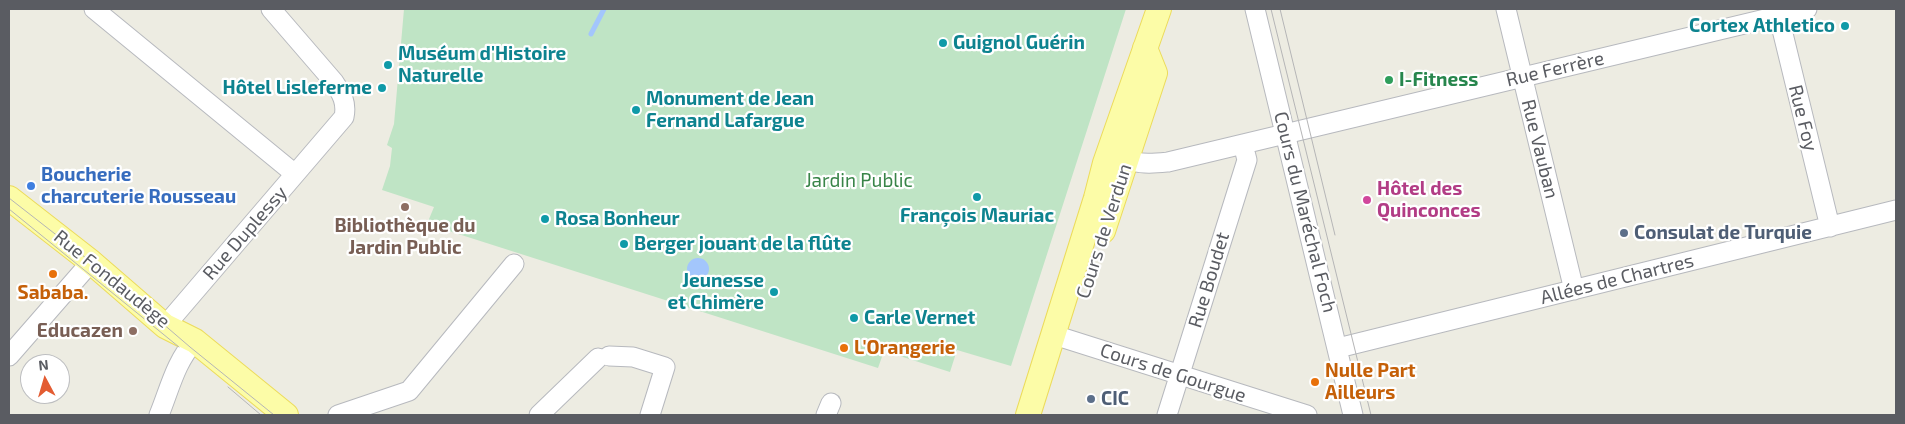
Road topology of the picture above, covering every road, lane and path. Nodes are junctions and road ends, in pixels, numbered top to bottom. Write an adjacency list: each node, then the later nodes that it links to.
1 (94, 9): 14 (street)
2 (271, 9): 14 (street, Rue Duplessy)
3 (1159, 9): 8 (main road, Cours de Verdun)
4 (1255, 9): 11 (street, Cours du Maréchal Foch)
5 (1506, 9): 9 (street, Rue Vauban)
6 (1807, 9): 7 (street, Rue Ferrère)
7 (1778, 12): 9 (street, Rue Ferrère); 17 (street, Rue Foy)
8 (1145, 48): 10 (main road, Cours de Verdun); 13 (main road, Cours de Verdun)
9 (1523, 77): 11 (street, Rue Ferrère); 20 (street, Rue Vauban)
10 (1127, 98): 13 (street); 22 (main road, Cours de Verdun)
11 (1286, 134): 12 (street, Rue Ferrère); 24 (street, Cours du Maréchal Foch)
12 (1243, 144): 13 (street, Rue Ferrère); 26 (street, Rue Boudet)
13 (1127, 158): 22 (main road, Cours de Verdun)
14 (295, 174): 21 (street, Rue Duplessy)
15 (9, 198): 18 (main road, Rue Fondaudège)
16 (1896, 210): 17 (street, Allées de Chartres)
17 (1830, 227): 20 (street, Allées de Chartres)
18 (91, 262): 21 (main road, Rue Fondaudège); 25 (street)
19 (514, 264): 29 (street)
20 (1574, 290): 24 (street, Allées de Chartres)
21 (165, 326): 23 (main road, Rue Fondaudège)
22 (1061, 338): 26 (street, Cours de Gourgue); 32 (main road, Cours de Verdun); 33 (main road, Cours de Verdun)
23 (195, 341): 27 (street); 28 (main road, Rue Fondaudège)
24 (1338, 348): 36 (street, Cours du Maréchal Foch)
25 (9, 356)
26 (1179, 375): 34 (street, Rue Boudet); 35 (street, Cours de Gourgue)
27 (159, 415)
28 (286, 415)
29 (338, 415)
30 (538, 415): 31 (street)
31 (650, 415)
32 (1028, 415)
33 (1044, 415)
34 (1167, 415)
35 (1307, 415)
36 (1353, 415)

